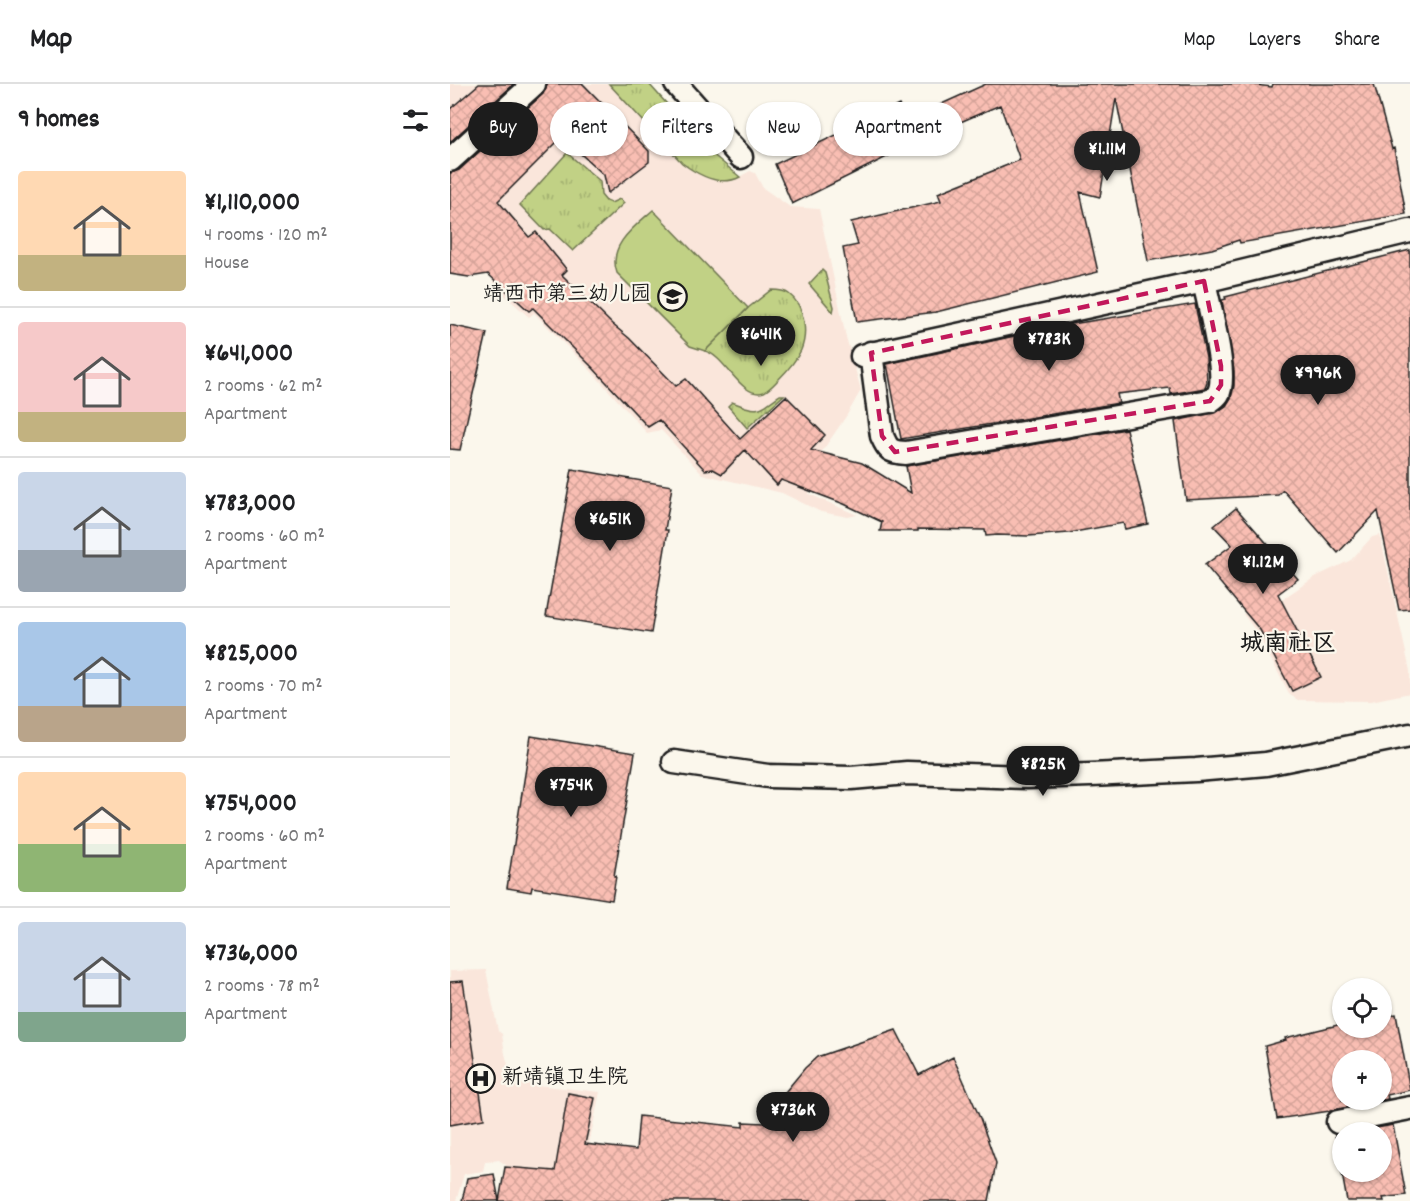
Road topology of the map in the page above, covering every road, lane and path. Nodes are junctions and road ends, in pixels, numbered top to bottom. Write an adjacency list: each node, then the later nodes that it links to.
1 (534, 84): 4 (street)
2 (676, 84): 3 (street)
3 (741, 157)
4 (450, 160)
5 (1410, 231): 6 (street)
6 (1204, 281): 6 (street)
7 (1410, 735): 8 (street)
8 (674, 762)
9 (1410, 1108): 10 (street)
10 (1338, 1122)

